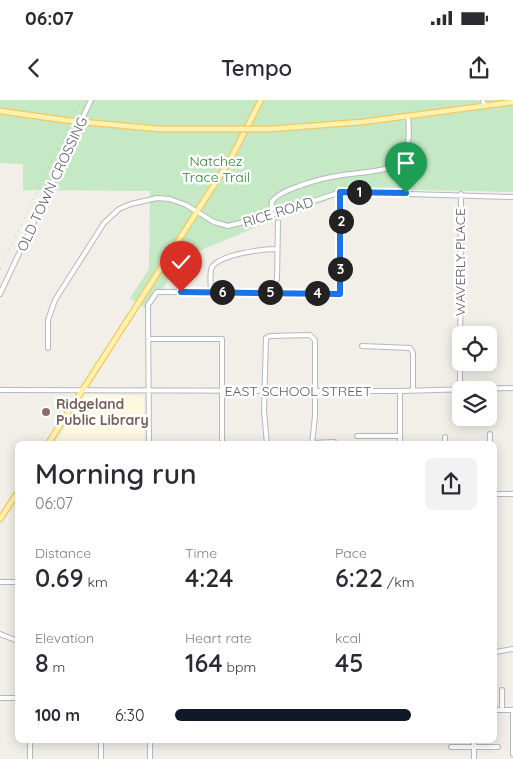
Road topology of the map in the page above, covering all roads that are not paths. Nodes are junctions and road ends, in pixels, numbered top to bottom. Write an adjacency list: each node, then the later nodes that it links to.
1 (92, 100): 16 (street, OLD TOWN CROSSING)
2 (261, 100): 10 (main road)
3 (513, 102): 4 (main road)
4 (483, 103): 6 (main road)
5 (0, 112): 6 (main road, bridge)
6 (408, 116): 11 (street)
7 (340, 192): 8 (street, RICE ROAD); 11 (street, RICE ROAD); 15 (street)
8 (461, 194): 9 (street, RICE ROAD); 20 (street, WAVERLY PLACE)
9 (513, 197)
10 (196, 212): 11 (street, RICE ROAD); 19 (street, RICE ROAD); 25 (main road)
11 (271, 215)
12 (278, 222): 13 (street)
13 (277, 249): 14 (street); 15 (street)
14 (211, 292): 15 (street); 17 (street)
15 (270, 292)
16 (0, 294)
17 (149, 339): 26 (street); 27 (street)
18 (362, 346): 29 (street)
19 (48, 348)
20 (460, 381)
21 (497, 388): 22 (street, EAST SCHOOL STREET)
22 (513, 388)
23 (452, 389): 29 (street, EAST SCHOOL STREET)
24 (0, 390): 25 (street, EAST SCHOOL STREET)
25 (82, 390): 26 (street, EAST SCHOOL STREET); 36 (main road)
26 (149, 390): 27 (street, EAST SCHOOL STREET); 37 (street)
27 (222, 390): 28 (street, EAST SCHOOL STREET); 38 (street)
28 (265, 390): 30 (street, EAST SCHOOL STREET); 30 (street); 39 (street)
29 (413, 390): 31 (street, EAST SCHOOL STREET)
30 (315, 391): 31 (street, EAST SCHOOL STREET); 40 (street)
31 (400, 391): 34 (street)
32 (490, 434): 43 (street)
33 (357, 436): 34 (street)
34 (400, 436): 41 (street)
35 (445, 437): 42 (street)
36 (50, 441)
37 (149, 441)
38 (222, 441)
39 (268, 441)
40 (312, 441)
41 (400, 441)
42 (445, 441)
43 (490, 441)
44 (497, 494): 45 (street)
45 (513, 494)
46 (15, 496): 47 (main road)
47 (0, 519)
48 (0, 582): 49 (street)
49 (15, 582)
50 (0, 634): 51 (street)
51 (15, 640)
52 (513, 649): 53 (street)
53 (497, 652)
54 (502, 690): 58 (street)
55 (0, 698): 56 (street)
56 (15, 698)
57 (497, 710): 58 (street)
58 (502, 710): 59 (street)
59 (513, 710): 67 (street)
60 (30, 743): 68 (street)
61 (101, 743): 69 (street)
62 (150, 743): 70 (street)
63 (474, 743): 65 (street)
64 (451, 747): 65 (street)
65 (474, 747): 66 (street); 71 (street)
66 (498, 747)
67 (513, 754)
68 (30, 759)
69 (100, 759)
70 (150, 759)
71 (474, 759)

